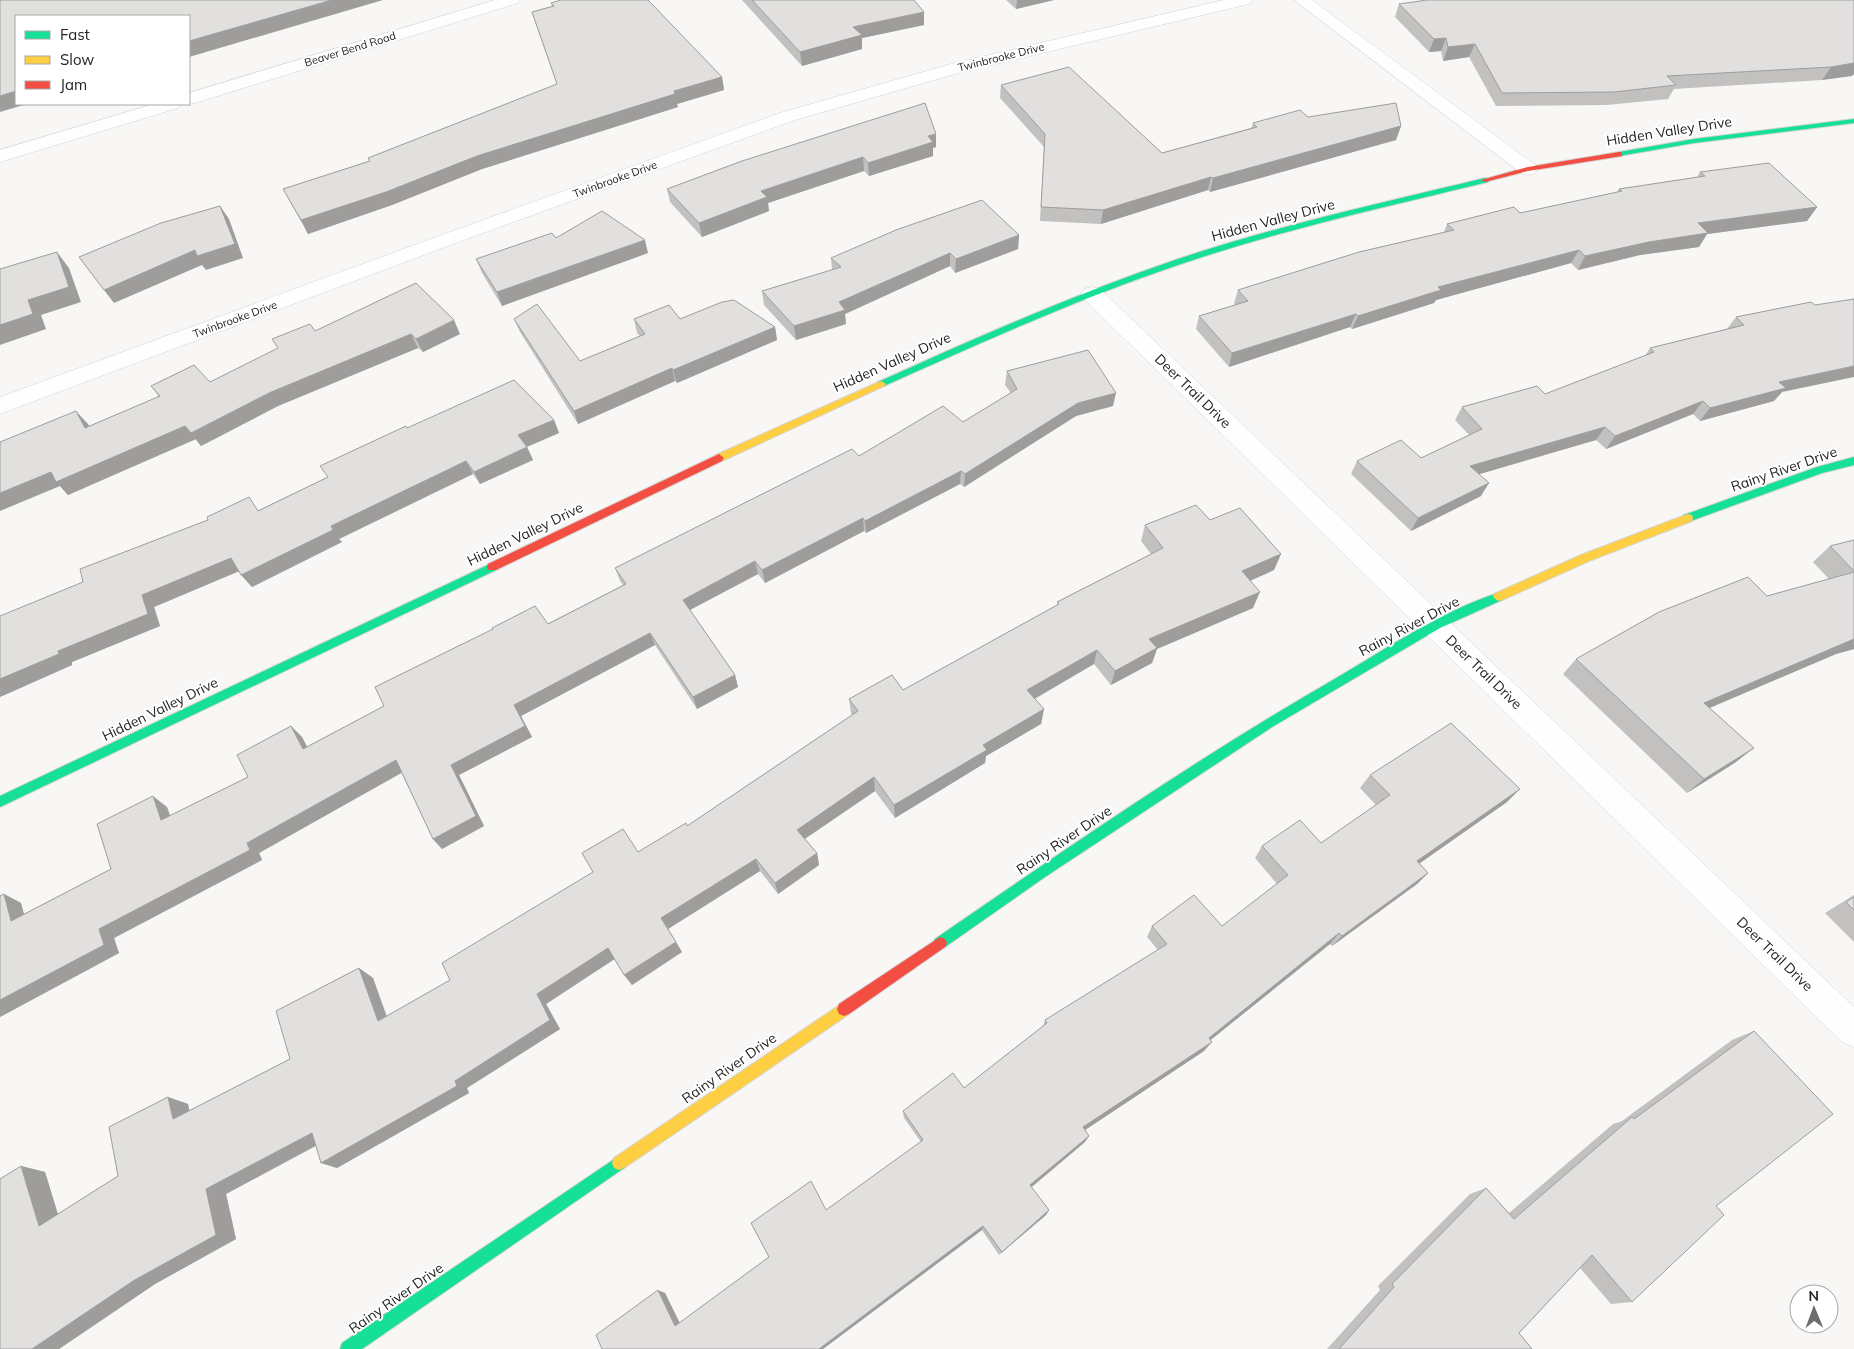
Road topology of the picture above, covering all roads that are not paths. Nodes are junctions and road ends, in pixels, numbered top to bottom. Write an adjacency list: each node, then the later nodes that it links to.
1 (512, 0): 4 (street, Beaver Bend Road)
2 (1245, 0): 10 (street, Twinbrooke Drive)
3 (1302, 0): 8 (street)
4 (190, 98)
5 (169, 105): 7 (street)
6 (1854, 121): 8 (street, Hidden Valley Drive)
7 (0, 156)
8 (1528, 169): 9 (street, Hidden Valley Drive)
9 (1092, 294): 12 (street, Deer Trail Drive); 13 (street, Hidden Valley Drive)
10 (0, 406)
11 (1854, 461): 12 (street, Rainy River Drive)
12 (1436, 625): 14 (street, Deer Trail Drive); 15 (street, Rainy River Drive)
13 (0, 802)
14 (1854, 1030)
15 (348, 1349)

